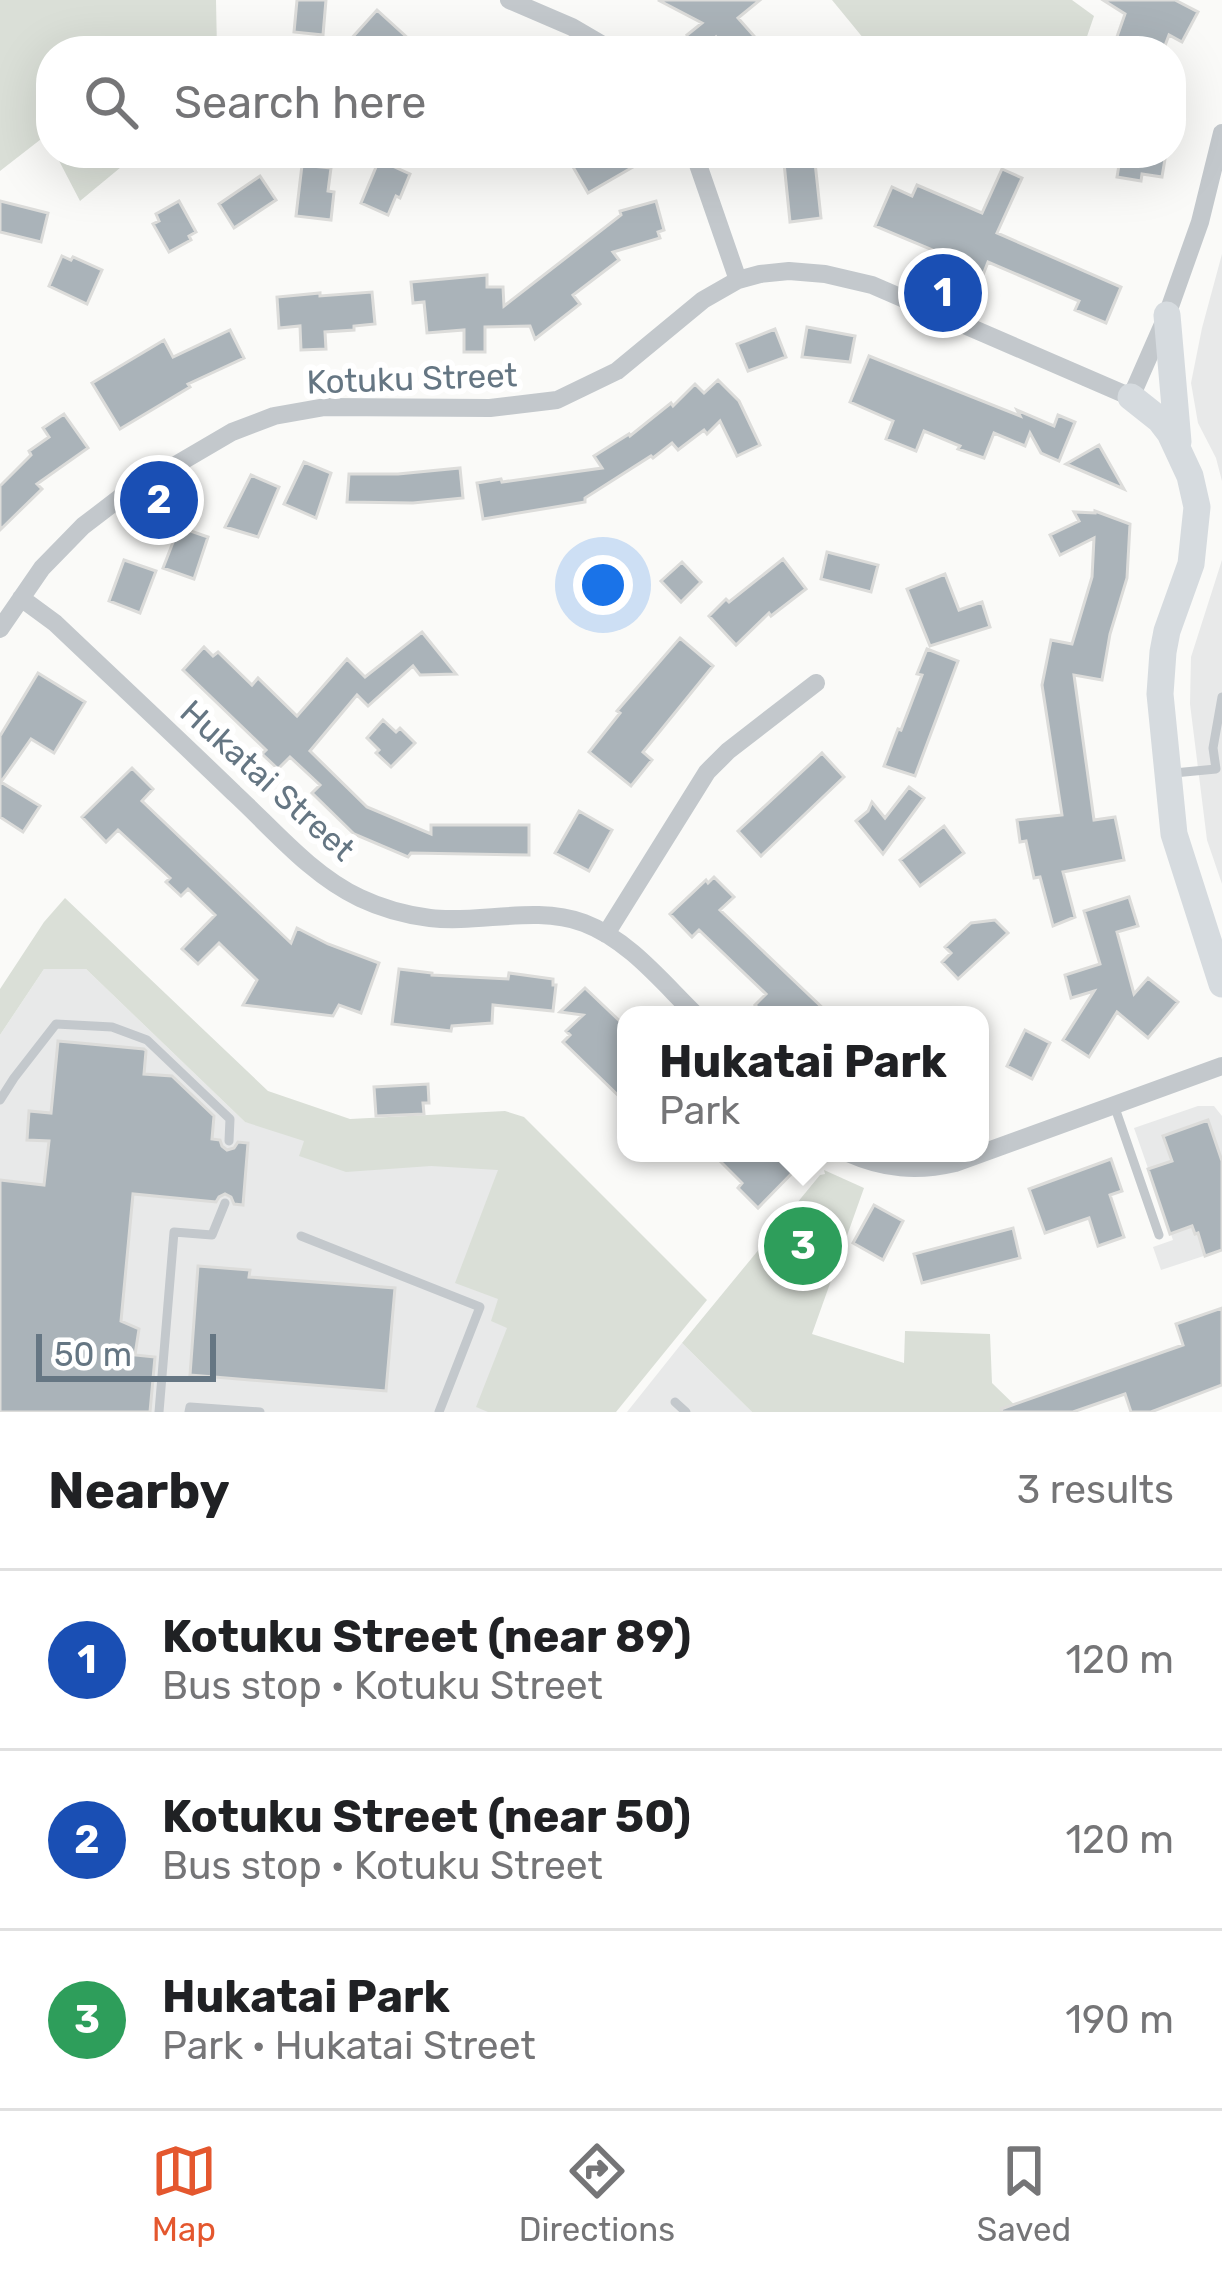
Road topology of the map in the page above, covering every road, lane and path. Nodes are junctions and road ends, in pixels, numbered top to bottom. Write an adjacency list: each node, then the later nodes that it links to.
1 (509, 0): 2 (street)
2 (587, 36)
3 (1222, 133): 5 (street)
4 (699, 168): 6 (street)
5 (1215, 189): 7 (street)
6 (738, 280): 8 (street, Kotuku Street); 10 (street, Kotuku Street)
7 (1167, 314): 8 (street); 9 (street)
8 (1131, 397): 9 (street)
9 (1179, 448): 15 (street)
10 (21, 598): 11 (street, Kotuku Street); 17 (street, Hukatai Street)
11 (0, 629)
12 (815, 682): 17 (street)
13 (1222, 697): 14 (lane)
14 (1216, 769): 15 (lane); 16 (lane)
15 (1168, 774): 18 (street)
16 (1222, 785)
17 (607, 934): 19 (street, Hukatai Street)
18 (1222, 984)
19 (687, 1006)
20 (1222, 1066): 22 (street)
21 (0, 1100): 23 (lane)
22 (1114, 1106): 24 (street); 28 (lane)
23 (229, 1141)
24 (989, 1151)
25 (870, 1162): 26 (street)
26 (958, 1162)
27 (225, 1203): 31 (lane)
28 (1159, 1234)
29 (301, 1236): 34 (lane)
30 (675, 1402): 35 (lane)
31 (159, 1412)
32 (189, 1412): 33 (lane)
33 (260, 1412)
34 (439, 1412)
35 (686, 1412)

